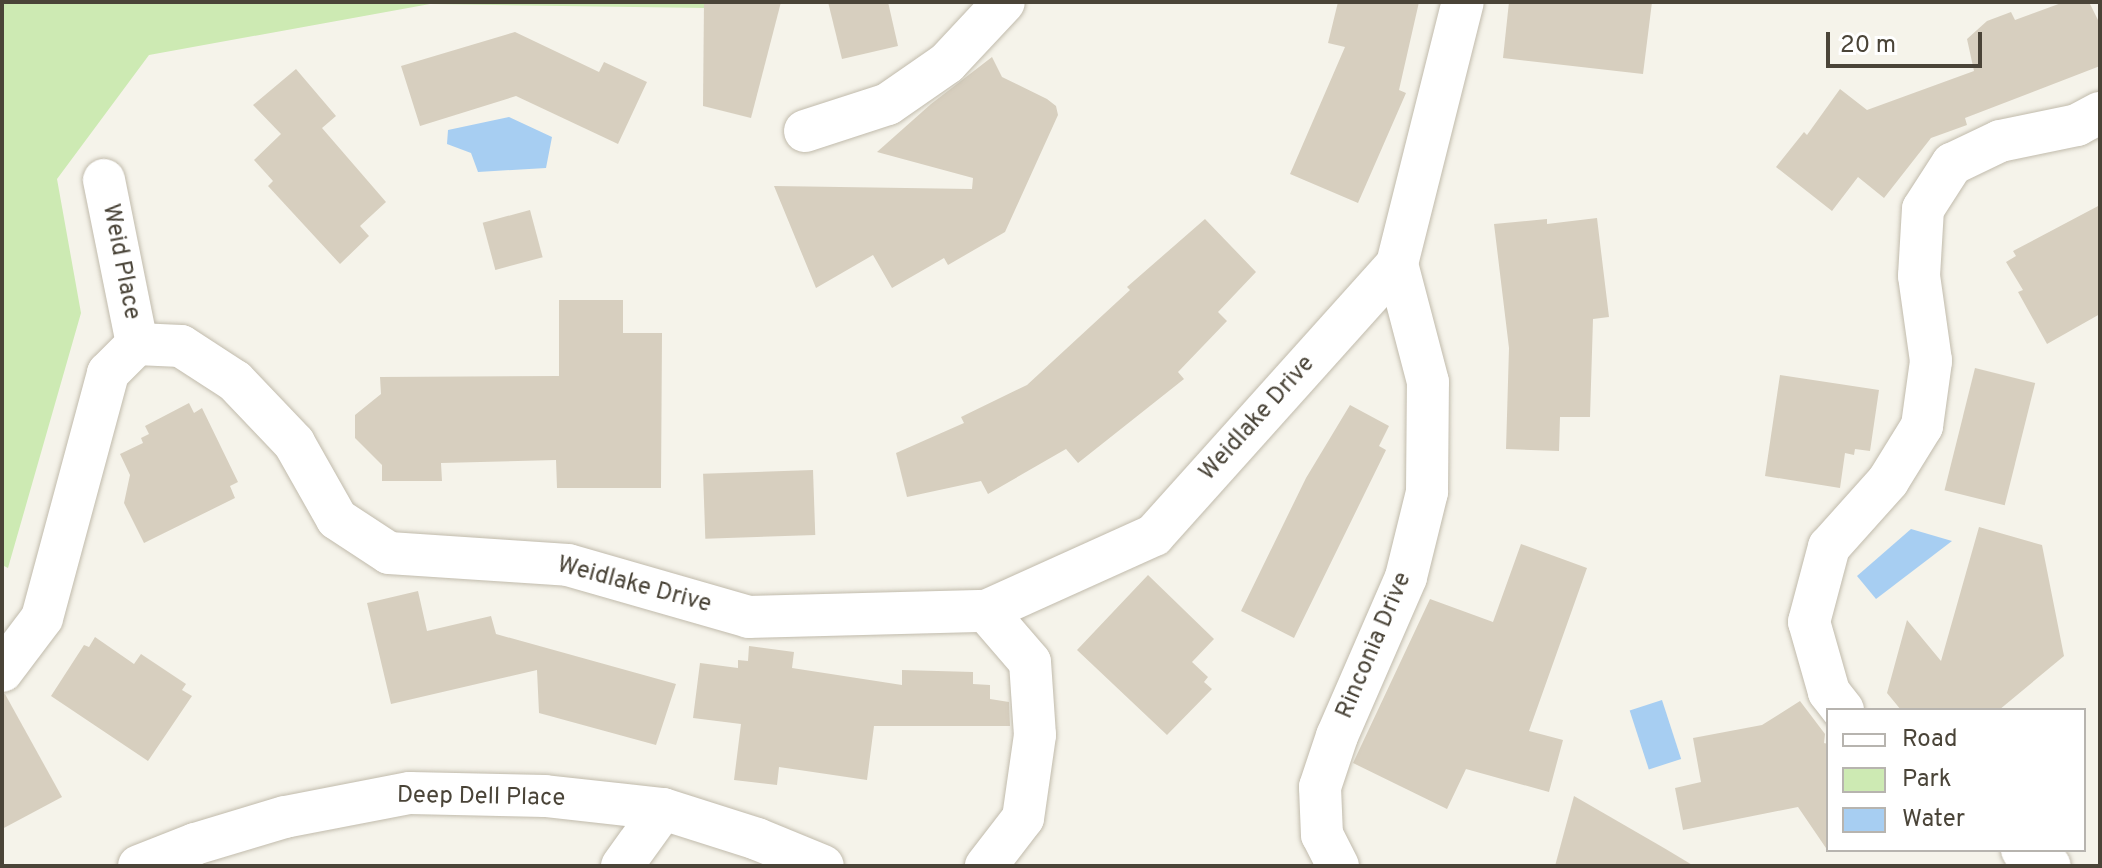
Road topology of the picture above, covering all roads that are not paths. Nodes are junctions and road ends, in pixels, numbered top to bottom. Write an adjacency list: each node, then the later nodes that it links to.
1 (1004, 2): 4 (street)
2 (1463, 2): 6 (street, Rinconia Drive)
3 (2100, 113): 10 (street)
4 (805, 131)
5 (104, 180): 7 (street, Weid Place)
6 (1397, 264): 8 (street, Weidlake Drive); 17 (street, Rinconia Drive)
7 (137, 344): 8 (street, Weidlake Drive); 9 (street)
8 (986, 611): 16 (street)
9 (2, 671)
10 (1841, 708)
11 (663, 809): 13 (street, Deep Dell Place); 14 (street); 15 (street, Deep Dell Place)
12 (2026, 852): 18 (street)
13 (139, 866)
14 (622, 866)
15 (823, 866)
16 (986, 866)
17 (1338, 866)
18 (2050, 866)

